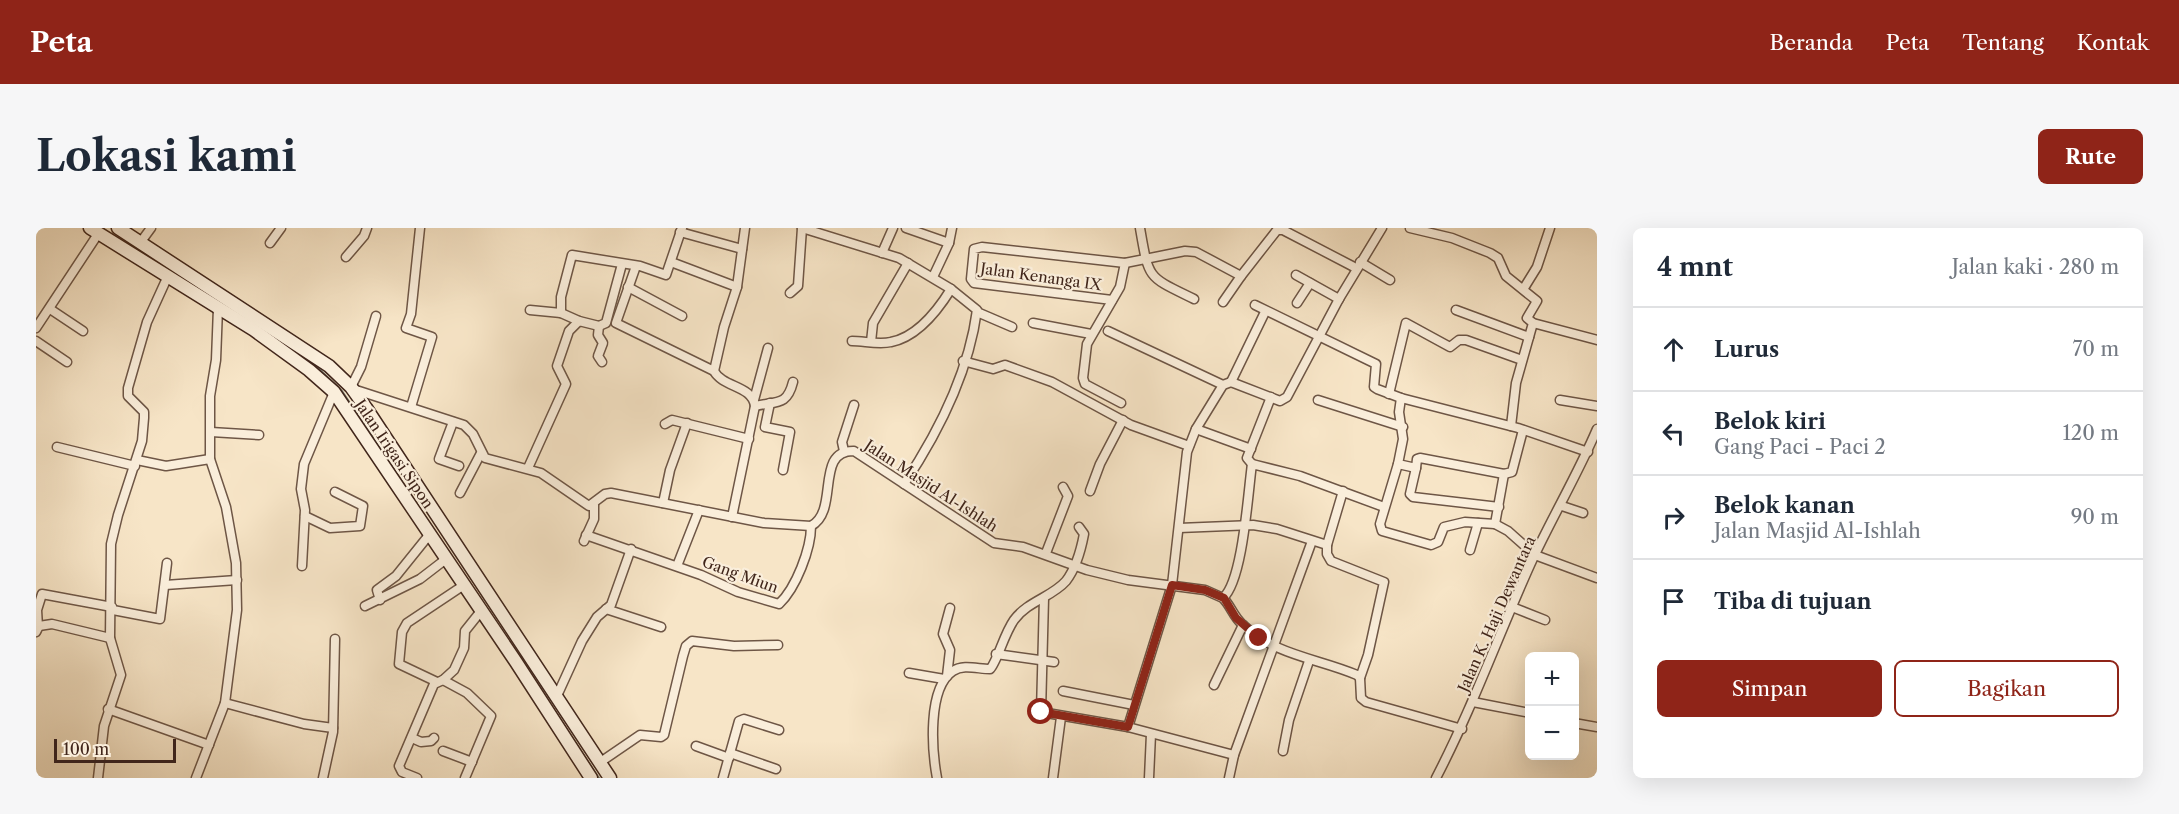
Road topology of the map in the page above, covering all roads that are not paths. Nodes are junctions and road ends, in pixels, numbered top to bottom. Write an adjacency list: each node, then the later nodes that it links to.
1 (151, 228): 17 (street)
2 (281, 228): 18 (street)
3 (367, 228): 22 (street)
4 (420, 228): 90 (street)
5 (745, 228): 20 (street)
6 (802, 228): 21 (street); 39 (street)
7 (893, 228): 21 (street)
8 (906, 228): 19 (street)
9 (952, 228): 19 (street)
10 (1140, 228): 24 (street)
11 (1382, 228): 27 (street)
12 (1410, 228): 37 (street)
13 (1550, 228): 37 (street)
14 (126, 230): 17 (street, Jalan Irigasi Sipon)
15 (681, 230): 20 (street); 23 (street)
16 (94, 231): 32 (street, Jalan Irigasi Sipon); 47 (street)
17 (140, 243): 76 (street, Jalan Irigasi Sipon)
18 (270, 243)
19 (949, 243): 31 (street)
20 (742, 249): 36 (street)
21 (882, 253): 25 (street)
22 (346, 257)
23 (671, 262): 28 (street); 36 (street)
24 (1134, 262): 30 (street); 40 (street); 42 (street); 42 (street, Jalan Kenanga IX)
25 (908, 263): 31 (street); 69 (street)
26 (622, 264): 28 (street); 52 (street); 58 (street)
27 (1358, 265): 30 (street); 33 (street); 41 (street)
28 (636, 266): 35 (street)
29 (1296, 275): 34 (street)
30 (1241, 276): 43 (street)
31 (933, 277): 38 (street)
32 (167, 278): 46 (street, Jalan Irigasi Sipon); 110 (street)
33 (1390, 280)
34 (1310, 283): 41 (street); 44 (street)
35 (628, 287): 54 (street); 75 (street)
36 (737, 287): 75 (street)
37 (1524, 288): 57 (street)
38 (951, 289): 50 (street); 69 (street)
39 (790, 293)
40 (1194, 299)
41 (1338, 299): 64 (street)
42 (1112, 300): 63 (street)
43 (1223, 302)
44 (1298, 303)
45 (1255, 305): 51 (street)
46 (218, 308): 76 (street, Jalan Irigasi Sipon); 100 (street)
47 (50, 309): 60 (street); 62 (street)
48 (530, 310): 52 (street)
49 (1456, 310): 65 (street)
50 (977, 312): 59 (street); 72 (street)
51 (1265, 312): 64 (street); 78 (street)
52 (561, 314): 55 (street)
53 (376, 316): 79 (street)
54 (682, 316)
55 (579, 321): 58 (street); 114 (street)
56 (1033, 323): 63 (street)
57 (1533, 323): 65 (street); 66 (street)
58 (599, 326): 74 (street)
59 (1011, 327)
60 (36, 328)
61 (1108, 331): 78 (street)
62 (83, 332)
63 (1091, 334): 87 (street)
64 (1318, 337): 80 (street); 81 (street)
65 (1529, 337): 71 (street)
66 (1597, 340)
67 (36, 341): 73 (street)
68 (852, 341): 69 (street)
69 (871, 342)
70 (768, 348): 85 (street)
71 (1522, 360): 80 (street); 95 (street)
72 (963, 361): 91 (street); 118 (street)
73 (67, 362)
74 (602, 362)
75 (714, 371): 85 (street)
76 (333, 382): 79 (street, Jalan Irigasi Sipon); 131 (street); 139 (street, Jalan Irigasi Sipon)
77 (793, 382): 86 (street)
78 (1227, 384): 81 (street); 97 (street)
79 (352, 388): 90 (street); 183 (street, Jalan Irigasi Sipon)
80 (1389, 394): 82 (street)
81 (1271, 397): 105 (street)
82 (1401, 398): 95 (street); 96 (street)
83 (1318, 400): 96 (street)
84 (1560, 400): 89 (street)
85 (755, 403): 86 (street); 102 (street)
86 (770, 403): 116 (street)
87 (1121, 403)
88 (854, 405): 106 (street)
89 (1597, 406)
90 (411, 407): 92 (street)
91 (1123, 420): 103 (street); 120 (street)
92 (453, 422): 108 (street); 113 (street)
93 (687, 423): 94 (street); 102 (street); 124 (street)
94 (665, 424)
95 (1511, 426): 99 (street)
96 (1403, 427): 112 (street)
97 (1196, 429): 103 (street); 105 (street)
98 (1597, 429): 107 (street, Jalan K. Haji Dewantara)
99 (1524, 430): 107 (street); 117 (street)
100 (211, 432): 101 (street); 109 (street)
101 (259, 435)
102 (748, 439): 132 (street)
103 (1189, 446): 138 (street)
104 (57, 447): 110 (street)
105 (1251, 448): 111 (street)
106 (844, 451): 118 (street, Jalan Masjid Al-Ishlah); 135 (street, Jalan Masjid Al-Ishlah)
107 (1588, 452): 126 (street, Jalan K. Haji Dewantara)
108 (481, 453): 114 (street); 123 (street)
109 (210, 459): 110 (street); 152 (street)
110 (136, 463): 162 (street)
111 (1252, 464): 121 (street); 136 (street)
112 (1398, 464): 115 (street); 127 (street)
113 (459, 466)
114 (528, 468): 125 (street)
115 (1416, 468): 117 (street); 128 (street)
116 (783, 470)
117 (1504, 474): 128 (street)
118 (904, 484): 144 (street, Jalan Masjid Al-Ishlah)
119 (1063, 487): 144 (street)
120 (1090, 491)
121 (1343, 491): 127 (street); 141 (street)
122 (335, 492): 131 (street)
123 (460, 493)
124 (663, 503): 125 (street); 129 (street)
125 (594, 505): 142 (street)
126 (1562, 506): 130 (street); 145 (street, Jalan K. Haji Dewantara)
127 (1384, 507): 133 (street)
128 (1499, 507): 134 (street)
129 (699, 510): 132 (street); 149 (street)
130 (1583, 513)
131 (304, 516): 148 (street)
132 (732, 517): 135 (street)
133 (1478, 523): 134 (street); 143 (street)
134 (1495, 524): 145 (street)
135 (811, 526): 149 (street, Gang Miun)
136 (1243, 526): 138 (street); 140 (street); 157 (street)
137 (1079, 527): 150 (street)
138 (1179, 528): 155 (street)
139 (429, 535): 146 (street, Jalan Irigasi Sipon); 158 (street)
140 (1312, 541): 141 (street); 172 (street)
141 (1327, 545): 179 (street)
142 (631, 549): 149 (street); 163 (street)
143 (1470, 550)
144 (1046, 553): 150 (street, Jalan Masjid Al-Ishlah)
145 (1535, 555): 151 (street); 160 (street, Jalan K. Haji Dewantara)
146 (446, 559): 154 (street, Jalan Irigasi Sipon); 158 (street)
147 (167, 563): 153 (street)
148 (302, 566)
149 (678, 566)
150 (1075, 566): 155 (street, Jalan Masjid Al-Ishlah); 173 (street)
151 (1597, 578)
152 (237, 580): 153 (street); 185 (street)
153 (165, 585): 162 (street)
154 (464, 585): 164 (street, Jalan Irigasi Sipon); 180 (street)
155 (1172, 585): 157 (street, Jalan Masjid Al-Ishlah); 186 (street)
156 (1044, 598): 174 (street)
157 (1224, 598): 166 (street)
158 (380, 600): 159 (street)
159 (365, 606)
160 (1512, 607): 165 (street); 184 (street, Jalan K. Haji Dewantara)
161 (950, 608): 178 (street)
162 (113, 609): 168 (street); 169 (street)
163 (606, 609): 167 (street); 183 (street)
164 (481, 611): 180 (street); 213 (street, Jalan Irigasi Sipon)
165 (1545, 620)
166 (1243, 625): 172 (street); 181 (street)
167 (661, 627)
168 (37, 630): 169 (street)
169 (110, 638): 187 (street)
170 (335, 639): 192 (street)
171 (778, 645): 206 (street)
172 (1274, 647): 175 (street); 203 (street)
173 (996, 654): 174 (street); 178 (street)
174 (1043, 661): 176 (street); 189 (street)
175 (1309, 661): 179 (street); 202 (street)
176 (1054, 662)
177 (909, 673): 178 (street)
178 (946, 677): 216 (street)
179 (1360, 678): 194 (street)
180 (440, 681): 197 (street); 205 (street)
181 (1214, 685)
182 (1063, 691): 186 (street)
183 (556, 698): 206 (street, Jalan Irigasi Sipon)
184 (1473, 702): 188 (street); 194 (street, Jalan K. Haji Dewantara)
185 (225, 703): 192 (street); 199 (street)
186 (1134, 705): 191 (street)
187 (108, 709): 199 (street); 208 (street)
188 (1525, 712)
189 (1061, 717): 191 (street); 217 (street)
190 (1579, 724): 193 (street)
191 (1128, 727): 196 (street)
192 (333, 728): 210 (street)
193 (1597, 728)
194 (1462, 729): 220 (street, Jalan K. Haji Dewantara)
195 (779, 730): 204 (street)
196 (1151, 734): 203 (street); 218 (street)
197 (412, 738): 198 (street); 211 (street)
198 (434, 738)
199 (208, 745): 209 (street)
200 (696, 746): 204 (street)
201 (443, 751): 205 (street)
202 (1283, 751)
203 (1234, 755): 219 (street)
204 (730, 756): 207 (street); 215 (street)
205 (472, 762): 212 (street)
206 (599, 763): 214 (street, Jalan Irigasi Sipon)
207 (776, 769)
208 (98, 778)
209 (196, 778)
210 (323, 778)
211 (417, 778)
212 (465, 778)
213 (591, 778)
214 (610, 778)
215 (723, 778)
216 (937, 778)
217 (1053, 778)
218 (1149, 778)
219 (1229, 778)
220 (1436, 778)

